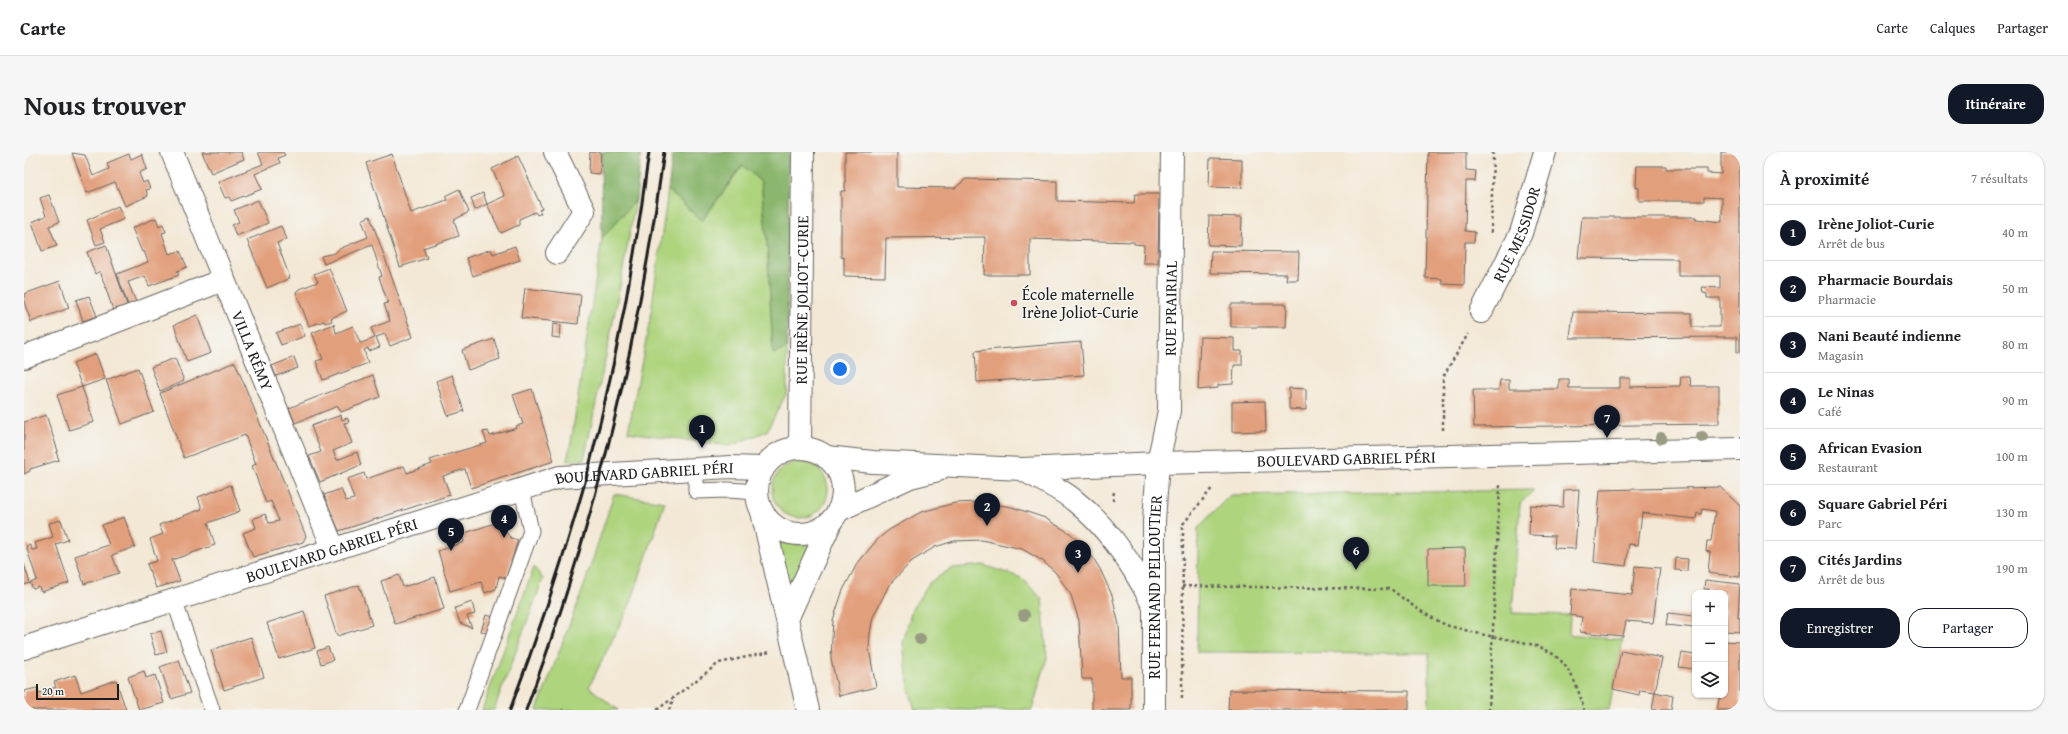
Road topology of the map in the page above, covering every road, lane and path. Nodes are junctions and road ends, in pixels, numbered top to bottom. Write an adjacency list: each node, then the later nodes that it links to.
1 (172, 152): 9 (street, VILLA RÉMY)
2 (555, 152): 8 (street)
3 (803, 152): 12 (street, RUE IRÈNE JOLIOT-CURIE)
4 (1172, 152): 16 (street, RUE PRAIRIAL)
5 (1492, 152): 7 (path)
6 (1545, 152): 10 (street, RUE MESSIDOR)
7 (1491, 233)
8 (557, 253)
9 (223, 280): 11 (street); 26 (street, VILLA RÉMY)
10 (1481, 312): 15 (path)
11 (24, 357)
12 (800, 448): 14 (street, BOULEVARD GABRIEL PÉRI); 18 (street, BOULEVARD GABRIEL PÉRI)
13 (1740, 449): 15 (street, BOULEVARD GABRIEL PÉRI)
14 (826, 457): 17 (street, BOULEVARD GABRIEL PÉRI); 25 (street, BOULEVARD GABRIEL PÉRI)
15 (1443, 457): 16 (street, BOULEVARD GABRIEL PÉRI)
16 (1158, 463): 20 (street, BOULEVARD GABRIEL PÉRI); 29 (street, RUE FERNAND PELLOUTIER)
17 (953, 466): 20 (street, BOULEVARD GABRIEL PÉRI); 25 (street, BOULEVARD GABRIEL PÉRI)
18 (763, 468): 19 (street, BOULEVARD GABRIEL PÉRI); 24 (street, BOULEVARD GABRIEL PÉRI)
19 (696, 469): 23 (street, BOULEVARD GABRIEL PÉRI); 24 (lane)
20 (1022, 469): 29 (street)
21 (1214, 480): 27 (path)
22 (1500, 484): 31 (path)
23 (522, 490): 26 (street, BOULEVARD GABRIEL PÉRI); 37 (lane)
24 (759, 502): 25 (street, BOULEVARD GABRIEL PÉRI); 30 (street)
25 (835, 516): 30 (street)
26 (333, 548): 28 (street, BOULEVARD GABRIEL PÉRI)
27 (1182, 586): 31 (path); 35 (path)
28 (174, 600): 32 (street, BOULEVARD GABRIEL PÉRI); 36 (lane)
29 (1154, 609): 41 (street, RUE FERNAND PELLOUTIER)
30 (787, 619): 40 (street)
31 (1493, 637): 42 (path); 43 (path)
32 (24, 648)
33 (762, 653): 34 (path)
34 (675, 697): 38 (path); 39 (path)
35 (1182, 703)
36 (212, 710)
37 (467, 710)
38 (657, 710)
39 (669, 710)
40 (808, 710)
41 (1154, 710)
42 (1490, 710)
43 (1584, 710)

